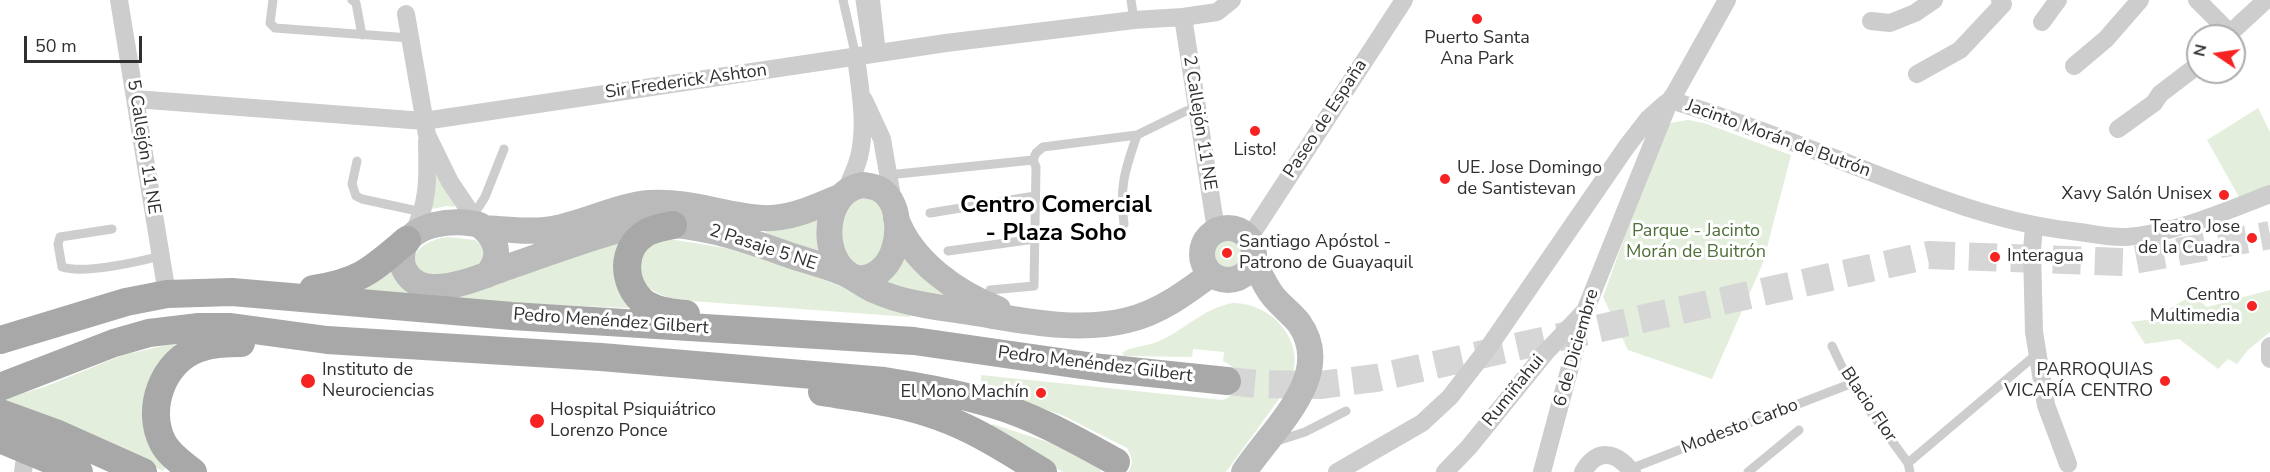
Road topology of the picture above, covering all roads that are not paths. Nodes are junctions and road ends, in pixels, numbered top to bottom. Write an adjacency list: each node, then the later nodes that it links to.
1 (119, 0): 31 (street, 5 Callejón 11 NE)
2 (273, 0): 24 (lane)
3 (352, 0): 24 (lane)
4 (843, 0): 26 (lane)
5 (860, 0): 26 (lane)
6 (871, 0): 26 (street)
7 (1131, 0): 19 (lane)
8 (1232, 0): 18 (street, Sir Frederick Ashton)
9 (1404, 0): 55 (street, Paseo de España)
10 (1727, 0): 32 (street, 6 de Diciembre)
11 (1934, 0): 20 (street)
12 (2000, 0): 28 (street)
13 (2058, 0): 21 (street)
14 (2140, 0): 27 (street)
15 (2197, 0): 22 (street)
16 (2266, 0): 23 (street)
17 (406, 14): 25 (street)
18 (1183, 17): 19 (street, Sir Frederick Ashton); 33 (street, 2 Callejón 11 NE)
19 (1134, 20): 26 (street, Sir Frederick Ashton)
20 (1871, 21)
21 (2042, 22)
22 (2219, 24)
23 (2241, 24)
24 (362, 35): 25 (lane)
25 (410, 38): 34 (street)
26 (867, 55): 30 (street); 34 (street, Sir Frederick Ashton)
27 (2074, 66)
28 (1917, 74)
29 (2186, 74): 35 (street)
30 (860, 90): 40 (street); 41 (street)
31 (135, 99): 34 (street, Sir Frederick Ashton); 57 (street, 5 Callejón 11 NE)
32 (1670, 100): 50 (street, Jacinto Morán de Butrón); 64 (street, 6 de Diciembre); 90 (street, Jacinto Morán de Butrón)
33 (1197, 108): 36 (lane); 52 (street, 2 Callejón 11 NE)
34 (426, 128): 45 (street); 47 (street)
35 (2118, 129)
36 (1137, 135): 38 (lane); 48 (lane)
37 (504, 149): 47 (lane)
38 (1033, 160): 40 (lane); 43 (lane)
39 (357, 161): 45 (lane)
40 (888, 175): 44 (street)
41 (843, 194): 44 (street); 47 (street, 2 Pasaje 5 NE); 60 (street)
42 (2270, 194): 50 (street, Jacinto Morán de Butrón)
43 (1035, 196): 46 (lane); 54 (lane)
44 (894, 210): 60 (street); 65 (street, 2 Pasaje 5 NE)
45 (422, 212): 53 (street)
46 (930, 213)
47 (478, 223): 53 (street); 59 (street)
48 (1124, 224)
49 (673, 225): 59 (street, 2 Pasaje 5 NE); 60 (street, 2 Pasaje 5 NE); 66 (main road)
50 (2034, 227): 71 (street)
51 (112, 229): 57 (lane)
52 (1216, 230): 55 (street); 58 (street)
53 (409, 238): 59 (street); 63 (main road)
54 (1035, 239): 56 (lane); 61 (lane)
55 (1251, 249): 58 (street); 82 (street)
56 (948, 251)
57 (161, 256): 62 (street, 5 Callejón 11 NE)
58 (1211, 274): 65 (street, 2 Pasaje 5 NE)
59 (487, 275)
60 (848, 275): 65 (street, 2 Pasaje 5 NE)
61 (990, 290)
62 (167, 294): 63 (main road, Pedro Menéndez Gilbert); 67 (main road, Pedro Menéndez Gilbert)
63 (278, 295): 66 (main road, Pedro Menéndez Gilbert)
64 (1585, 311): 91 (street, Rumiñahui); 92 (street, 6 de Diciembre)
65 (1038, 322)
66 (761, 332): 74 (main road, Pedro Menéndez Gilbert)
67 (0, 340)
68 (327, 340): 72 (main road, Pedro Menéndez Gilbert); 76 (main road, Pedro Menéndez Gilbert); 88 (main road)
69 (1832, 346): 75 (lane, Blacio Flor)
70 (2270, 346): 73 (street)
71 (2038, 353): 83 (street); 84 (lane)
72 (601, 357): 81 (main road, Pedro Menéndez Gilbert); 89 (main road)
73 (2270, 359)
74 (1227, 381)
75 (1850, 384): 84 (lane, Blacio Flor); 85 (lane, Modesto Carbo)
76 (0, 387)
77 (1346, 411): 82 (lane)
78 (0, 413): 87 (main road)
79 (1799, 430): 94 (lane)
80 (0, 439): 86 (main road)
81 (1116, 462)
82 (1253, 462)
83 (2068, 464)
84 (1909, 468)
85 (1631, 471): 93 (street)
86 (79, 472)
87 (143, 472)
88 (193, 472)
89 (1042, 472)
90 (1337, 472)
91 (1444, 472)
92 (1542, 472)
93 (1583, 472)
94 (1748, 472)

